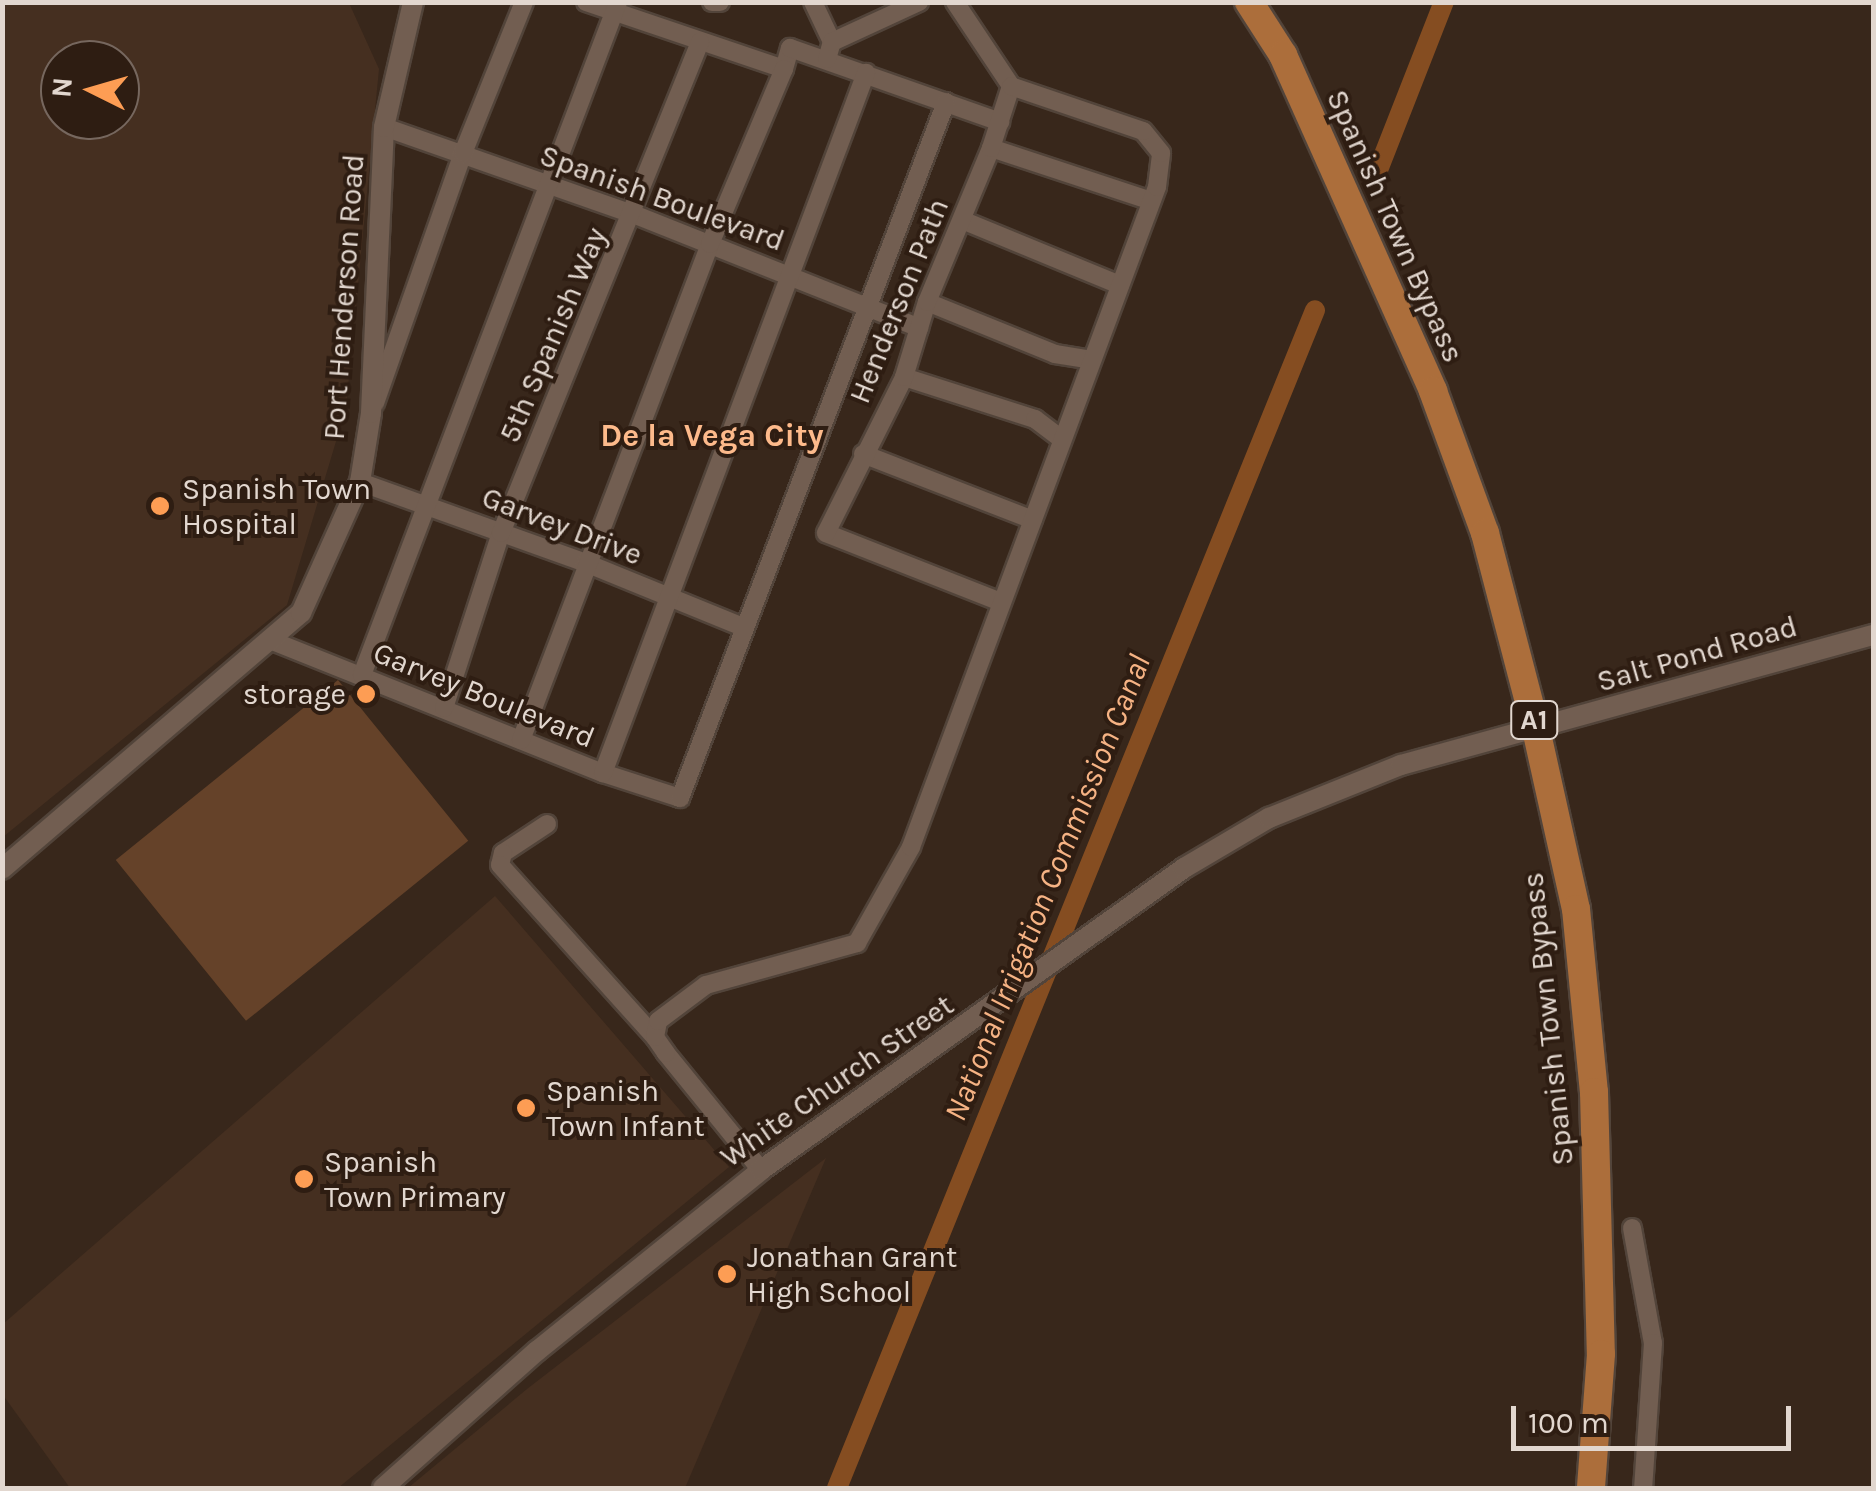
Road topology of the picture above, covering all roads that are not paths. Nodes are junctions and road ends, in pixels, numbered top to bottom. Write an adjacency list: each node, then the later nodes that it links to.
1 (413, 2): 16 (street, Port Henderson Road)
2 (524, 2): 18 (street)
3 (586, 2): 8 (street)
4 (813, 2): 10 (street)
5 (919, 2): 10 (street)
6 (955, 2): 13 (street)
7 (1249, 2): 46 (main road, Spanish Town Bypass / A1)
8 (616, 7): 9 (street); 19 (street)
9 (700, 42): 11 (street); 21 (street, 5th Spanish Way)
10 (829, 51): 11 (street); 12 (street)
11 (784, 69): 23 (street)
12 (866, 74): 14 (street); 24 (street)
13 (1012, 86): 15 (street, Henderson Path); 20 (street)
14 (946, 102): 15 (street); 27 (street)
15 (1000, 122): 17 (street, Henderson Path)
16 (384, 127): 18 (street, Spanish Boulevard); 31 (street, Port Henderson Road)
17 (991, 148): 20 (street); 22 (street, Henderson Path)
18 (463, 153): 19 (street, Spanish Boulevard); 31 (street)
19 (548, 185): 21 (street, Spanish Boulevard); 35 (street)
20 (1151, 201): 25 (street)
21 (633, 214): 23 (street, Spanish Boulevard); 37 (street, 5th Spanish Way)
22 (962, 220): 25 (street); 26 (street, Henderson Path)
23 (710, 244): 24 (street, Spanish Boulevard); 38 (street)
24 (788, 273): 27 (street, Spanish Boulevard); 39 (street)
25 (1120, 285): 29 (street)
26 (928, 302): 28 (street, Henderson Path); 29 (street)
27 (866, 306): 28 (street, Spanish Boulevard); 41 (street)
28 (919, 328): 30 (street, Henderson Path)
29 (1092, 360): 32 (street)
30 (904, 377): 32 (street); 33 (street, Henderson Path)
31 (372, 412): 34 (street, Port Henderson Road)
32 (1062, 439): 36 (street)
33 (863, 454): 36 (street); 40 (street, Henderson Path)
34 (360, 482): 35 (street, Garvey Drive); 43 (street, Port Henderson Road)
35 (427, 504): 37 (street, Garvey Drive); 44 (street)
36 (1032, 520): 40 (street)
37 (501, 533): 38 (street, Garvey Drive); 45 (street, 5th Spanish Way)
38 (586, 563): 39 (street, Garvey Drive); 47 (street)
39 (669, 596): 41 (street, Garvey Drive); 48 (street)
40 (1001, 602): 51 (street)
41 (743, 627): 48 (street, Garvey Boulevard)
42 (1874, 635): 46 (street, Salt Pond Road)
43 (270, 640): 44 (street, Garvey Boulevard); 50 (street, Port Henderson Road)
44 (362, 675): 45 (street, Garvey Boulevard)
45 (444, 708): 47 (street, Garvey Boulevard)
46 (1536, 729): 52 (street, White Church Street); 55 (main road, Spanish Town Bypass / A1)
47 (520, 740): 48 (street, Garvey Boulevard)
48 (603, 773)
49 (548, 824): 51 (street)
50 (2, 869)
51 (655, 1037): 52 (street)
52 (760, 1170): 54 (street, White Church Street)
53 (1632, 1228): 56 (street)
54 (383, 1488)
55 (1591, 1488)
56 (1643, 1488)

